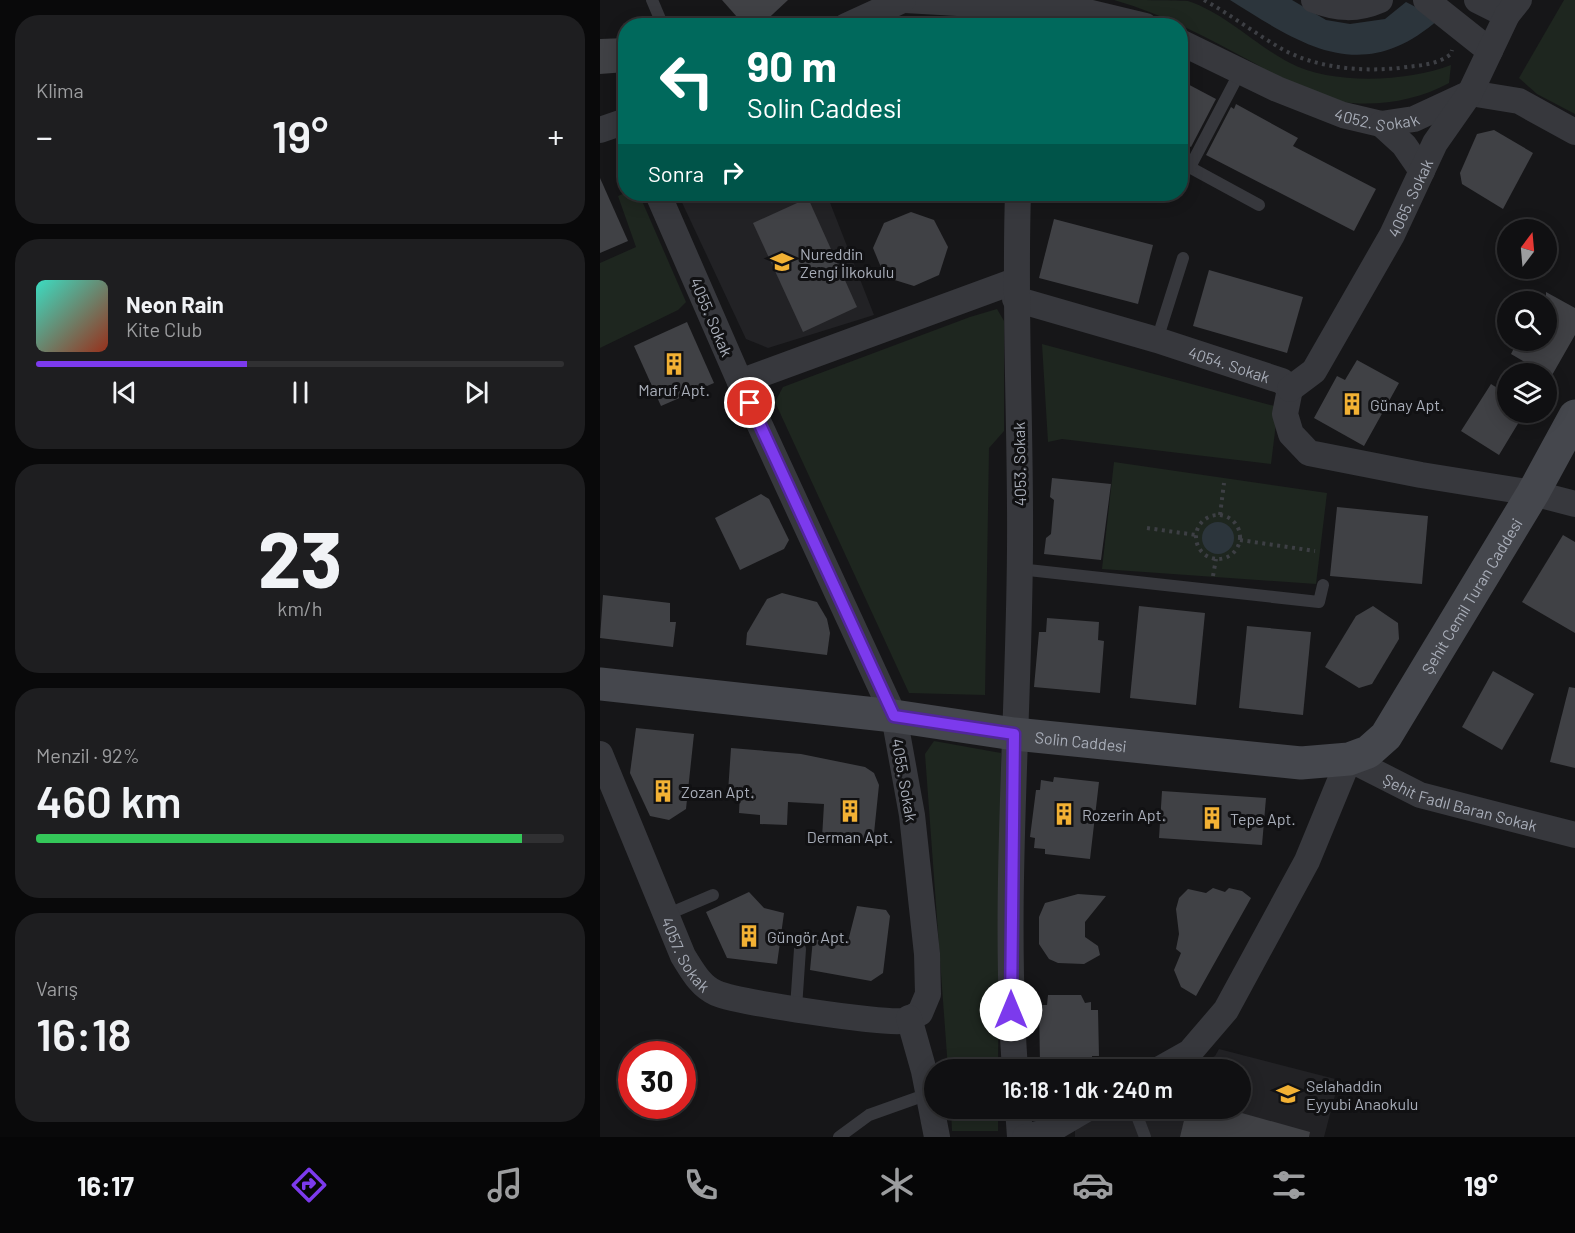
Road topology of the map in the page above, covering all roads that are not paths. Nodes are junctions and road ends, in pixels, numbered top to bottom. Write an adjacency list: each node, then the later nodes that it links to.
1 (652, 0): 9 (lane)
2 (904, 0): 8 (street); 10 (street)
3 (1314, 0): 4 (street)
4 (1380, 0)
5 (1477, 0): 6 (street)
6 (1513, 8): 13 (street, 4065. Sokak)
7 (1444, 12): 13 (street)
8 (1025, 16): 11 (street)
9 (660, 18)
10 (864, 18)
11 (1112, 18)
12 (1188, 46): 14 (street, 4052. Sokak)
13 (1490, 51): 15 (street, 4065. Sokak)
14 (1241, 70): 17 (street, 4052. Sokak); 20 (lane)
15 (1470, 93): 17 (street, 4052. Sokak); 19 (street); 22 (street, 4065. Sokak)
16 (618, 124): 18 (street)
17 (1381, 124): 22 (street)
18 (600, 130)
19 (1575, 132)
20 (1188, 160)
21 (1188, 167): 25 (lane)
22 (1422, 171): 30 (street, 4065. Sokak)
23 (667, 201): 29 (street, 4055. Sokak)
24 (1018, 201): 27 (street, 4053. Sokak)
25 (1259, 205)
26 (1183, 258): 28 (lane)
27 (1015, 290): 28 (street, 4054. Sokak); 29 (street); 34 (street, 4053. Sokak)
28 (1157, 340): 30 (street, 4054. Sokak)
29 (740, 382): 37 (street, 4055. Sokak)
30 (1290, 389): 32 (street, 4054. Sokak)
31 (1575, 416): 32 (street, Şehit Cemil Turan Caddesi)
32 (1533, 493): 33 (street, 4054. Sokak); 40 (street, Şehit Cemil Turan Caddesi)
33 (1575, 504)
34 (1019, 569): 35 (lane); 38 (street, 4053. Sokak)
35 (1323, 585)
36 (600, 684): 37 (street, Solin Caddesi)
37 (894, 716): 38 (street, Solin Caddesi); 46 (street, 4055. Sokak)
38 (1014, 734): 40 (street, Solin Caddesi); 47 (street, 4053. Sokak)
39 (600, 754): 43 (street, 4057. Sokak)
40 (1349, 759): 41 (street, Şehit Fadıl Baran Sokak); 48 (street)
41 (1575, 835)
42 (713, 895): 43 (lane)
43 (666, 915): 45 (street, 4057. Sokak)
44 (800, 949): 45 (lane)
45 (796, 1008): 46 (street, 4057. Sokak)
46 (909, 1018): 49 (street)
47 (1014, 1059)
48 (1178, 1059)
49 (924, 1078)
50 (924, 1095): 55 (lane)
51 (933, 1119): 56 (street)
52 (1019, 1119): 57 (street)
53 (1069, 1119): 58 (street)
54 (1138, 1119): 59 (lane)
55 (839, 1137)
56 (937, 1137)
57 (1020, 1137)
58 (1025, 1137)
59 (1145, 1137)

